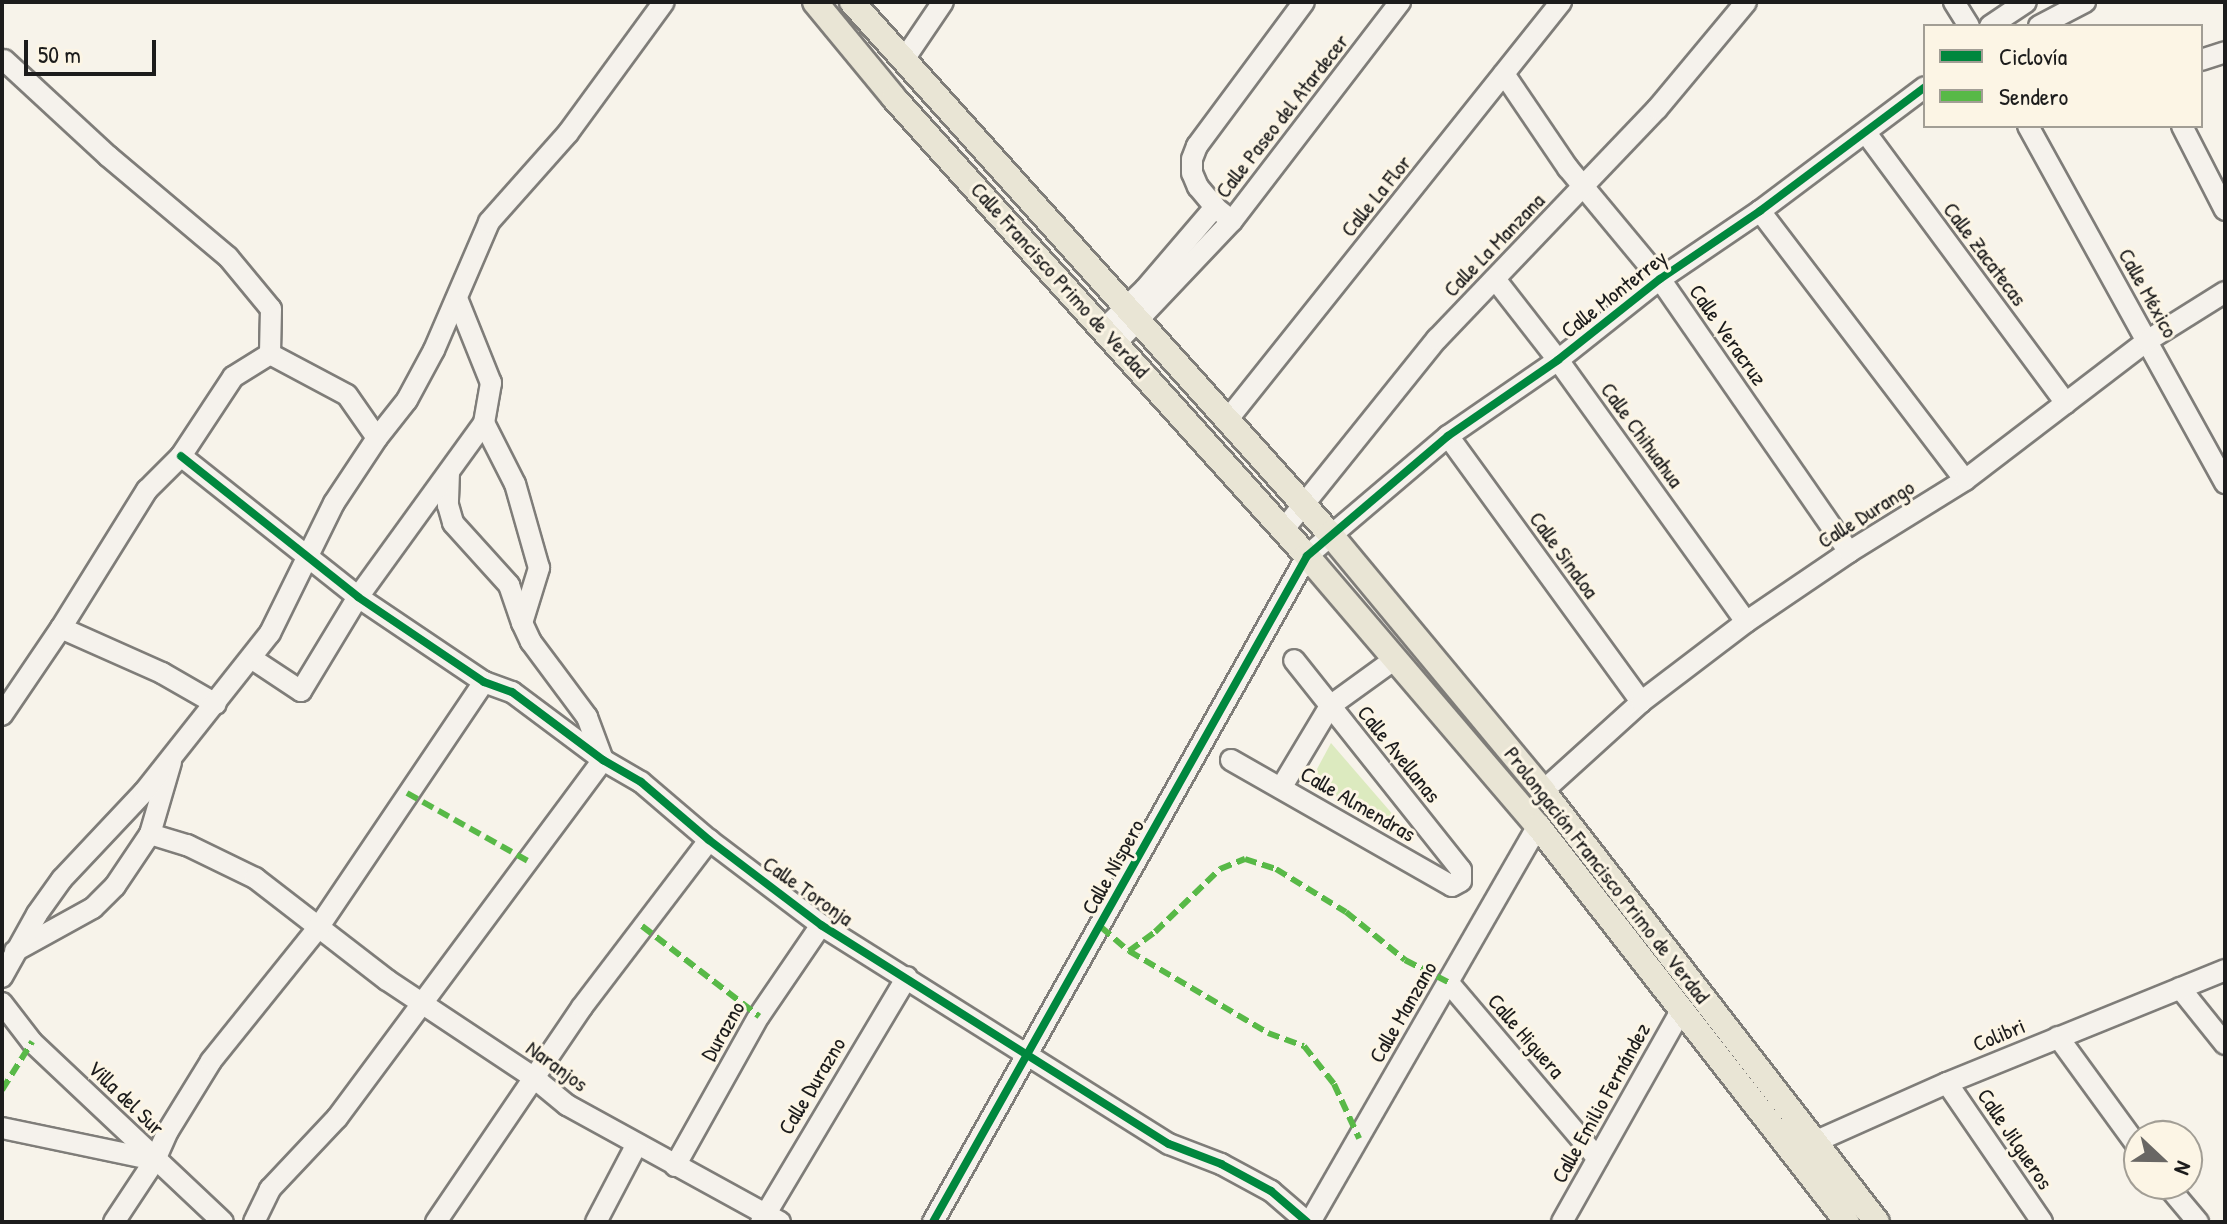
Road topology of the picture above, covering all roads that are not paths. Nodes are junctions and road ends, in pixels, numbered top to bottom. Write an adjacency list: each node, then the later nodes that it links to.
1 (664, 2): 33 (street)
2 (815, 2): 35 (main road, Calle Francisco Primo de Verdad)
3 (852, 2): 19 (main road, Calle Francisco Primo de Verdad)
4 (943, 2): 19 (street)
5 (1304, 2): 26 (street, Calle Paseo del Atardecer)
6 (1400, 2): 29 (street, Calle Paseo del Atardecer)
7 (1561, 2): 20 (street, Calle La Flor)
8 (1746, 2): 25 (street, Calle La Manzana)
9 (1954, 2): 14 (street)
10 (2026, 2): 15 (street)
11 (2034, 2): 13 (street)
12 (2085, 2): 13 (street)
13 (2044, 23)
14 (1968, 24)
15 (1993, 24)
16 (2225, 52): 17 (street)
17 (2203, 59)
18 (4, 60): 37 (street)
19 (903, 61): 34 (main road, Calle Francisco Primo de Verdad)
20 (1504, 74): 25 (street, Calle Veracruz); 40 (street, Calle La Flor)
21 (1923, 89): 24 (street, Calle Monterrey)
22 (2029, 128): 36 (street, Calle México)
23 (2183, 128): 27 (street)
24 (1866, 133): 28 (street, Calle Monterrey); 39 (street, Calle Zacatecas)
25 (1585, 186): 30 (street, Calle La Manzana); 31 (street, Calle Veracruz)
26 (1215, 207): 29 (street, Calle Paseo del Atardecer); 34 (street, Calle Paseo del Atardecer)
27 (2225, 210)
28 (1760, 211): 31 (street, Calle Monterrey); 46 (street)
29 (1232, 221): 34 (street, Calle Paseo del Atardecer)
30 (1495, 279): 38 (street, Calle Chihuahua); 48 (street, Calle La Manzana)
31 (1660, 279): 38 (street, Calle Monterrey); 51 (street, Calle Veracruz)
32 (2225, 292): 36 (street, Calle Durango)
33 (458, 301): 41 (street); 43 (street)
34 (1132, 314): 35 (street, Calle Paseo del Atardecer); 40 (main road, Calle Francisco Primo de Verdad)
35 (1110, 335): 49 (main road, Calle Francisco Primo de Verdad)
36 (2147, 341): 39 (street, Calle Durango); 47 (street, Calle México)
37 (270, 354): 43 (street); 44 (street)
38 (1558, 360): 42 (street, Calle Monterrey); 55 (street, Calle Chihuahua)
39 (2066, 403): 46 (street, Calle Durango)
40 (1228, 419): 48 (main road, Calle Francisco Primo de Verdad)
41 (484, 423): 45 (street); 56 (street)
42 (1448, 436): 50 (street, Calle Monterrey); 62 (street, Calle Sinaloa)
43 (377, 438): 53 (street)
44 (181, 456): 53 (street, Calle Toronja); 57 (street)
45 (449, 472): 54 (street); 56 (street)
46 (1965, 480): 51 (street, Calle Durango)
47 (2225, 483)
48 (1304, 505): 49 (street, Calle La Manzana); 50 (main road, Calle Francisco Primo de Verdad)
49 (1284, 529): 52 (main road, Calle Francisco Primo de Verdad)
50 (1330, 534): 52 (street, Calle Níspero); 70 (main road, Prolongación Francisco Primo de Verdad)
51 (1849, 552): 55 (street, Calle Durango)
52 (1307, 556): 59 (main road, Prolongación Francisco Primo de Verdad); 88 (street, Calle Níspero)
53 (310, 557): 54 (street, Calle Toronja); 58 (street)
54 (358, 597): 58 (street); 61 (street, Calle Toronja)
55 (1746, 622): 62 (street, Calle Durango)
56 (522, 623): 67 (street)
57 (61, 628): 63 (street); 65 (street)
58 (251, 658): 63 (street)
59 (1395, 659): 64 (street); 71 (main road, Prolongación Francisco Primo de Verdad)
60 (1294, 660): 64 (street, Calle Avellanas)
61 (484, 682): 67 (street, Calle Toronja); 76 (street)
62 (1641, 702): 70 (street, Calle Durango)
63 (216, 704): 66 (street)
64 (1330, 706): 69 (street); 74 (street, Calle Avellanas)
65 (2, 715)
66 (173, 754): 72 (street); 77 (street)
67 (603, 760): 73 (street, Calle Toronja); 83 (street)
68 (1231, 760): 69 (street, Calle Almendras)
69 (1281, 788): 74 (street, Calle Almendras)
70 (1543, 791): 93 (main road, Prolongación Francisco Primo de Verdad)
71 (1538, 826): 81 (street, Calle Manzano); 85 (main road, Prolongación Francisco Primo de Verdad)
72 (150, 834): 76 (street, Naranjos); 77 (street)
73 (709, 840): 75 (street, Calle Toronja); 89 (street)
74 (1461, 881)
75 (821, 925): 80 (street, Calle Toronja); 98 (street, Durazno)
76 (318, 928): 83 (street, Naranjos); 97 (street)
77 (15, 951): 79 (street)
78 (2225, 970): 82 (street, Colibri)
79 (2, 977)
80 (907, 977): 88 (street, Calle Toronja); 100 (street, Calle Durazno)
81 (1448, 982): 96 (street, Calle Higuera); 107 (street, Calle Manzano)
82 (2180, 988): 86 (street, Colibri); 87 (street)
83 (424, 1002): 89 (street, Naranjos); 103 (street)
84 (2, 1003): 97 (street, Villa del Sur)
85 (1682, 1009): 95 (main road, Prolongación Francisco Primo de Verdad); 96 (street, Calle Emilio Fernández)
86 (2058, 1037): 90 (street, Colibri); 91 (street)
87 (2225, 1044)
88 (1027, 1055): 106 (street, Calle Níspero); 107 (street, Calle Toronja)
89 (533, 1077): 94 (street, Naranjos); 104 (street)
90 (1947, 1083): 93 (street, Colibri); 111 (street, Calle Jilgueros)
91 (2123, 1126)
92 (2, 1128): 97 (street)
93 (1816, 1141): 95 (street, Colibri); 110 (main road, Prolongación Francisco Primo de Verdad)
94 (637, 1144): 98 (street, Naranjos); 105 (street)
95 (1793, 1152): 109 (main road, Prolongación Francisco Primo de Verdad)
96 (1597, 1158): 108 (street, Calle Emilio Fernández)
97 (155, 1160): 101 (street); 102 (street, Villa del Sur)
98 (675, 1166): 100 (street, Naranjos)
99 (2179, 1200): 112 (street)
100 (769, 1219)
101 (114, 1222)
102 (223, 1222)
103 (254, 1222)
104 (436, 1222)
105 (596, 1222)
106 (933, 1222)
107 (1308, 1222)
108 (1562, 1222)
109 (1847, 1222)
110 (1877, 1222)
111 (2042, 1222)
112 (2198, 1222)

